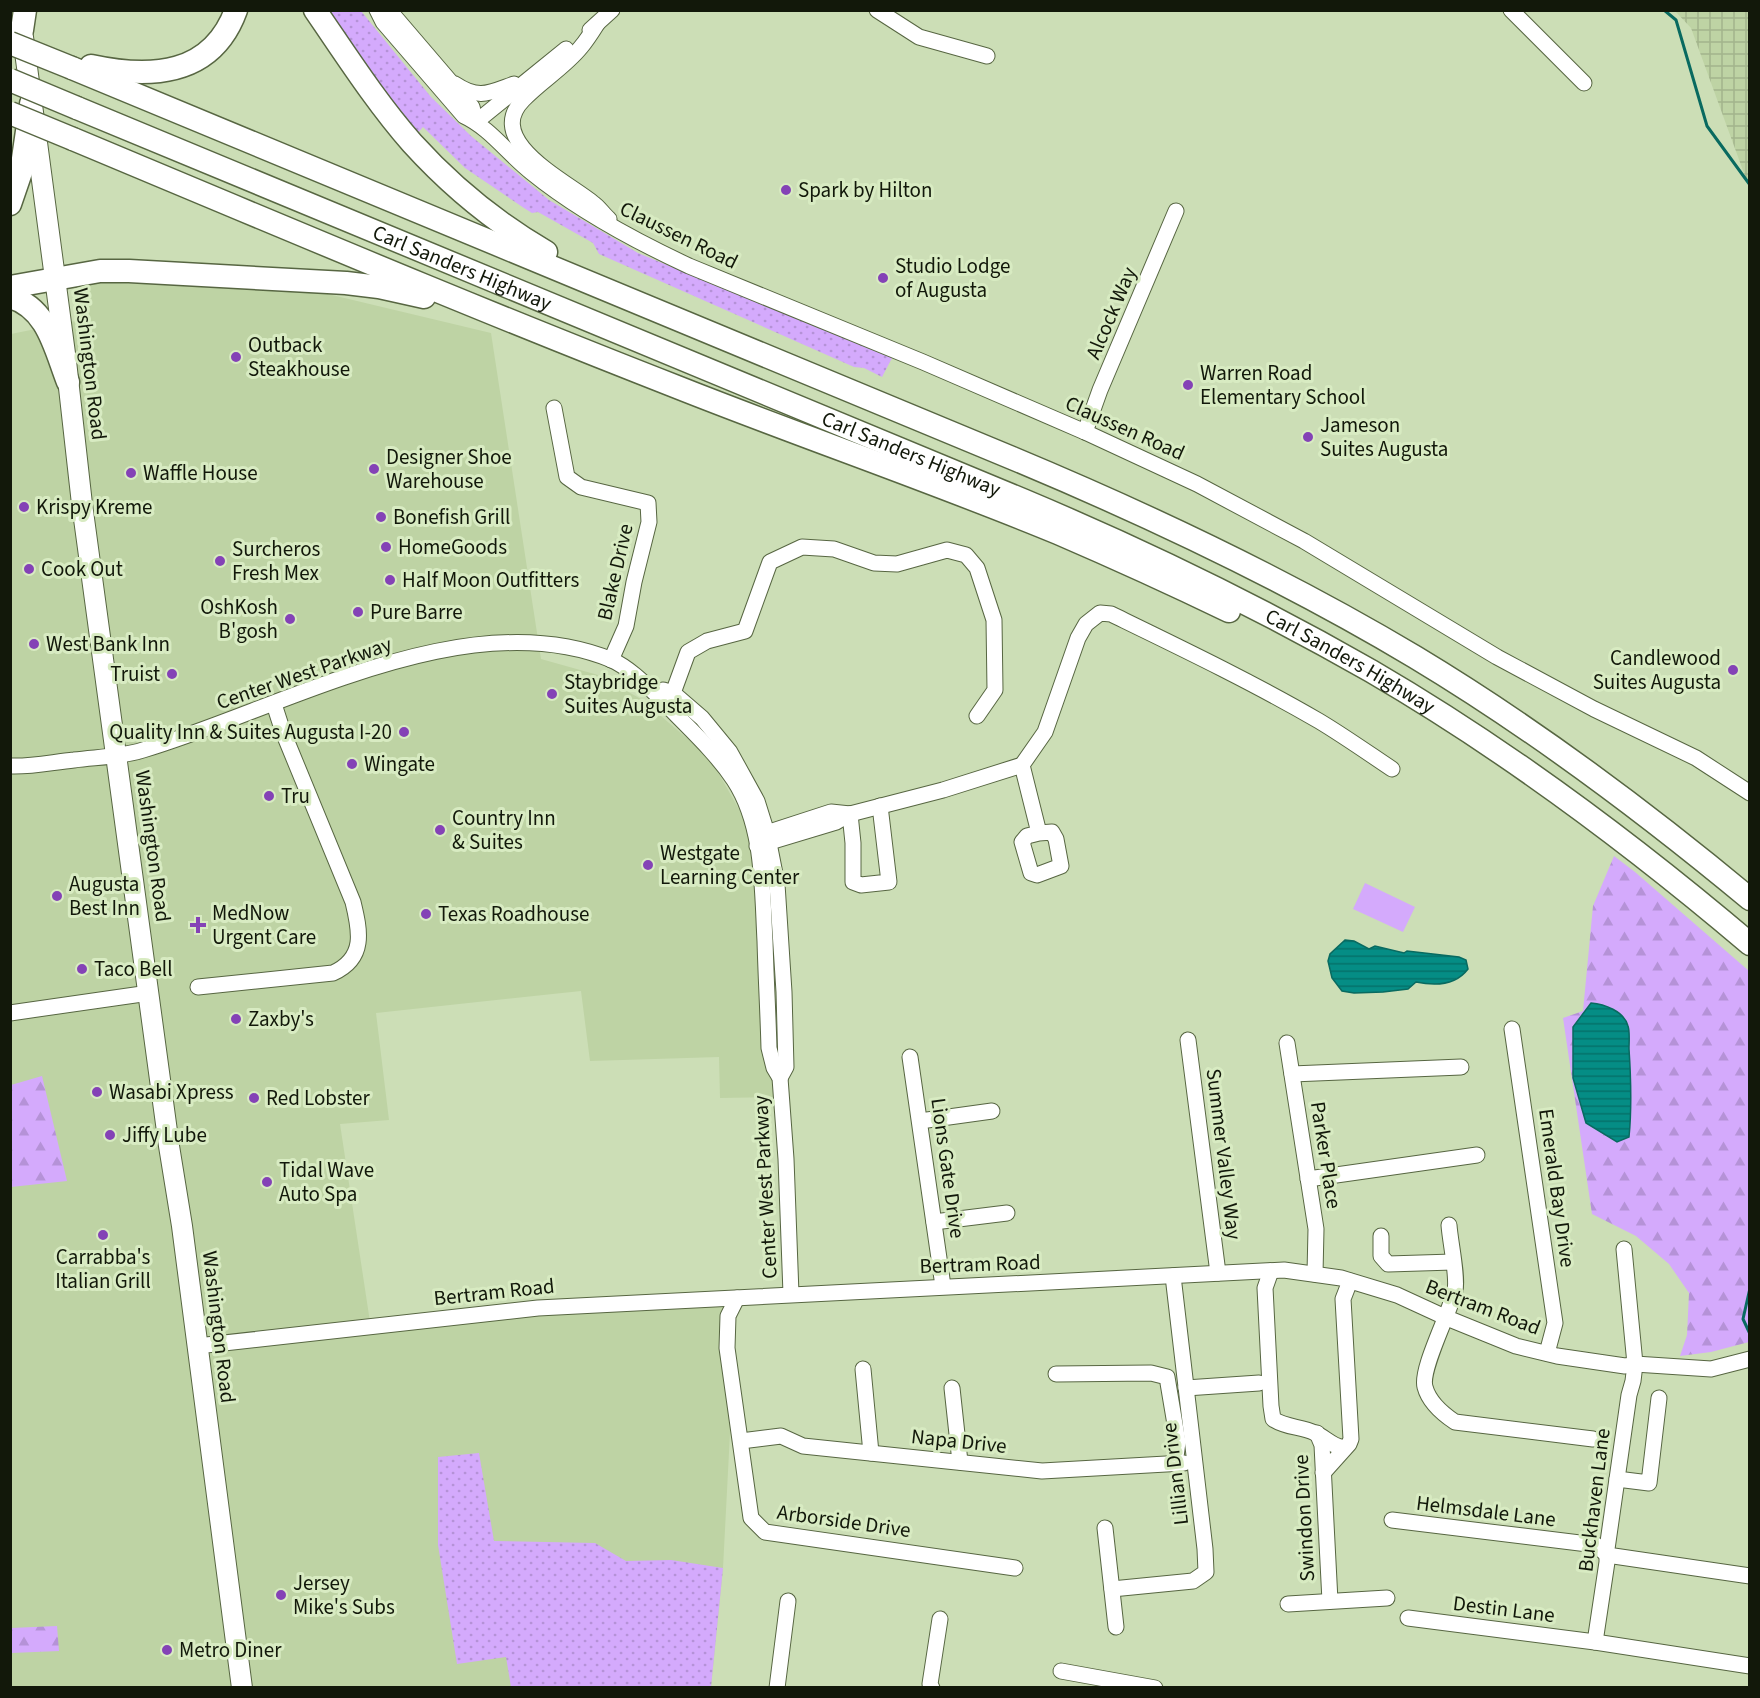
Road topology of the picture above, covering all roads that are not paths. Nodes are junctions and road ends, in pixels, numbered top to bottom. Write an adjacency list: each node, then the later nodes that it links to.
1 (236, 10): 11 (highway)
2 (315, 10): 25 (highway)
3 (376, 10): 18 (street, Claussen Road)
4 (389, 10): 12 (street, Claussen Road)
5 (612, 10): 8 (street)
6 (877, 10): 10 (street)
7 (1511, 10): 15 (street)
8 (597, 24): 14 (street); 21 (street)
9 (17, 27): 11 (highway, Carl Sanders Highway, bridge); 16 (main road, Washington Road)
10 (987, 56)
11 (71, 64): 25 (highway, Carl Sanders Highway)
12 (447, 78): 14 (street); 18 (street, Claussen Road)
13 (10, 80): 35 (highway, Carl Sanders Highway, bridge)
14 (528, 80): 18 (street)
15 (1584, 83)
16 (31, 104): 19 (highway); 22 (main road, Washington Road)
17 (10, 113): 26 (highway, bridge)
18 (476, 122): 21 (street, Claussen Road)
19 (10, 204)
20 (1176, 211): 29 (street, Alcock Way)
21 (618, 231): 29 (street, Claussen Road)
22 (55, 279): 23 (highway); 26 (highway); 27 (main road, Washington Road)
23 (10, 287)
24 (10, 297): 27 (highway)
25 (642, 305): 45 (highway, Carl Sanders Highway)
26 (501, 319): 35 (highway)
27 (68, 382): 36 (main road, Washington Road)
28 (554, 408): 30 (street, Blake Drive)
29 (1085, 432): 40 (street, Claussen Road)
30 (611, 660): 31 (street, Center West Parkway); 33 (street, Center West Parkway)
31 (644, 682): 32 (street, Center West Parkway); 44 (street, Center West Parkway)
32 (673, 693): 34 (street); 44 (street, Center West Parkway)
33 (274, 705): 36 (street, Center West Parkway); 47 (street)
34 (977, 716)
35 (1464, 730): 46 (highway, Carl Sanders Highway)
36 (117, 757): 38 (street, Center West Parkway); 48 (main road, Washington Road)
37 (1022, 765): 39 (street); 41 (street); 43 (street)
38 (10, 766)
39 (1392, 770)
40 (1749, 793)
41 (880, 806): 42 (street); 42 (street)
42 (850, 814): 44 (street)
43 (1039, 833)
44 (762, 839): 72 (street, Center West Parkway)
45 (1749, 899)
46 (1749, 944)
47 (198, 987)
48 (149, 993): 49 (street); 75 (main road, Washington Road)
49 (10, 1013)
50 (1512, 1029): 76 (street, Emerald Bay Drive)
51 (1188, 1040): 67 (street, Summer Valley Way)
52 (1287, 1043): 55 (street, Parker Place)
53 (910, 1057): 57 (street, Lions Gate Drive)
54 (1461, 1067): 55 (street)
55 (1292, 1074): 59 (street, Parker Place)
56 (992, 1111): 57 (street)
57 (920, 1121): 61 (street, Lions Gate Drive)
58 (1477, 1155): 59 (street)
59 (1308, 1179): 68 (street, Parker Place)
60 (1007, 1214): 61 (street)
61 (934, 1222): 71 (street, Lions Gate Drive)
62 (1449, 1225): 65 (street)
63 (1381, 1236): 65 (street)
64 (1624, 1249): 78 (street, Buckhaven Lane)
65 (1453, 1262): 74 (street)
66 (1271, 1271): 67 (street, Bertram Road); 68 (street, Bertram Road); 85 (street)
67 (1218, 1273): 69 (street, Bertram Road)
68 (1315, 1274): 70 (street, Bertram Road)
69 (1173, 1276): 71 (street, Bertram Road); 83 (street, Lillian Drive)
70 (1350, 1281): 74 (street, Bertram Road); 88 (street)
71 (943, 1286): 72 (street, Bertram Road)
72 (791, 1294): 73 (street, Bertram Road)
73 (737, 1298): 75 (street, Bertram Road); 87 (street, Arborside Drive)
74 (1447, 1318): 76 (street, Bertram Road); 86 (street)
75 (197, 1346): 109 (main road, Washington Road)
76 (1547, 1353): 78 (street, Bertram Road)
77 (1744, 1361): 78 (street, Bertram Road)
78 (1635, 1364): 92 (street, Buckhaven Lane)
79 (862, 1369): 89 (street)
80 (1056, 1374): 90 (street, Napa Drive)
81 (1259, 1383): 83 (street)
82 (952, 1388): 90 (street)
83 (1186, 1388): 98 (street, Lillian Drive)
84 (1659, 1398): 92 (street)
85 (1317, 1433): 88 (street); 91 (street, Swindon Drive)
86 (1593, 1439)
87 (741, 1441): 89 (street, Napa Drive); 96 (street, Arborside Drive)
88 (1345, 1447): 91 (street)
89 (871, 1453): 90 (street, Napa Drive)
90 (960, 1462)
91 (1323, 1473): 100 (street, Swindon Drive)
92 (1617, 1479): 95 (street, Buckhaven Lane)
93 (1392, 1520): 95 (street, Helmsdale Lane)
94 (1105, 1528): 98 (street)
95 (1607, 1556): 97 (street, Helmsdale Lane); 106 (street, Buckhaven Lane)
96 (1015, 1568)
97 (1749, 1576)
98 (1112, 1589): 105 (street)
99 (1387, 1598): 100 (street)
100 (1330, 1600): 102 (street)
101 (788, 1601): 110 (street)
102 (1287, 1604)
103 (1408, 1618): 106 (street, Destin Lane)
104 (940, 1619): 111 (street)
105 (1116, 1627)
106 (1594, 1642): 107 (street, Destin Lane)
107 (1749, 1666)
108 (1061, 1671): 112 (street)
109 (242, 1688)
110 (777, 1688)
111 (932, 1688)
112 (1155, 1688)

